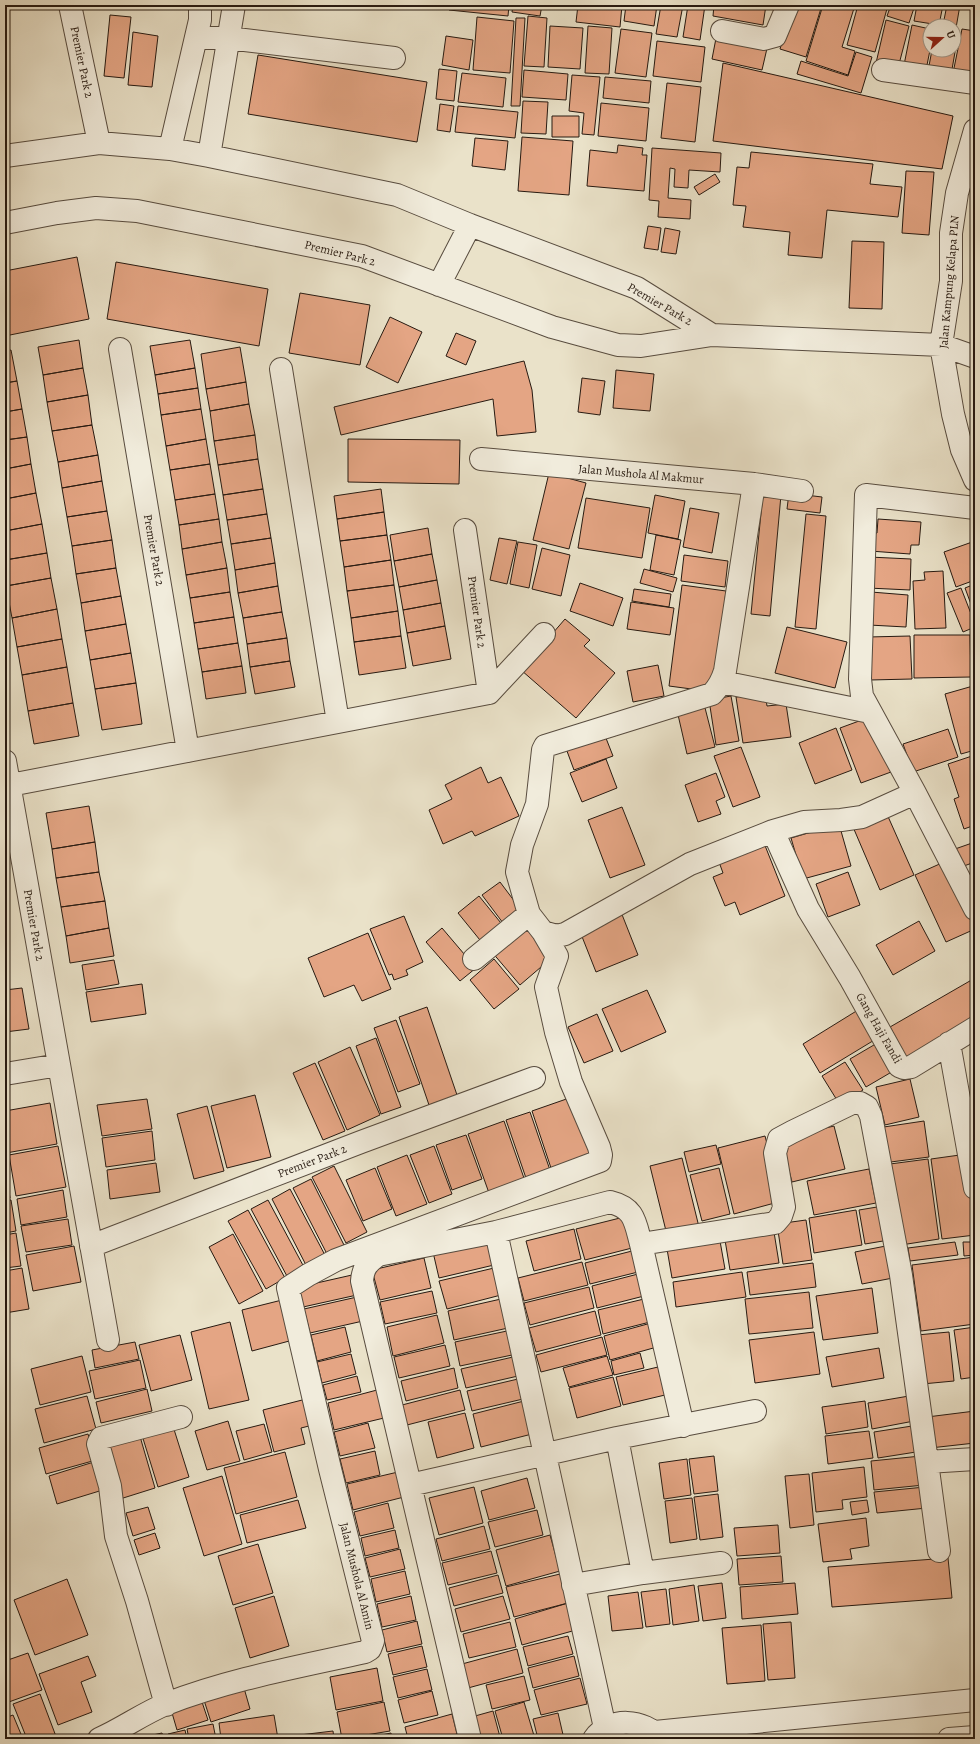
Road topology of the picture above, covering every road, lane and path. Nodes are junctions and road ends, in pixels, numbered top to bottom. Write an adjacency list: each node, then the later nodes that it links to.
1 (70, 5): 12 (street, Premier Park 2)
2 (200, 5): 6 (street)
3 (234, 5): 7 (street)
4 (788, 5): 5 (street)
5 (722, 31)
6 (196, 38): 7 (street); 13 (street)
7 (228, 38): 8 (street); 15 (street)
8 (394, 58)
9 (883, 70): 10 (street)
10 (975, 83)
11 (975, 130): 20 (street, Jalan Kampung Kelapa PLN)
12 (99, 143): 13 (street, Premier Park 2); 14 (street, Premier Park 2)
13 (170, 149): 15 (street, Premier Park 2)
14 (5, 156)
15 (209, 156): 17 (street, Premier Park 2)
16 (5, 223): 18 (street, Premier Park 2)
17 (470, 225): 18 (street); 19 (street, Premier Park 2)
18 (439, 285): 19 (street, Premier Park 2)
19 (712, 336): 20 (street, Premier Park 2)
20 (941, 344): 22 (street, Premier Park 2); 25 (street, Jalan Kampung Kelapa PLN)
21 (120, 349): 35 (street, Premier Park 2)
22 (975, 357)
23 (281, 369): 34 (street)
24 (481, 459): 26 (street, Jalan Mushola Al Makmur)
25 (975, 480)
26 (754, 484): 27 (street, Jalan Mushola Al Makmur); 31 (street)
27 (802, 491)
28 (975, 508): 33 (street)
29 (465, 530): 32 (street, Premier Park 2)
30 (544, 634): 32 (street)
31 (722, 682): 33 (street); 41 (street)
32 (489, 693): 34 (street)
33 (870, 712): 38 (street)
34 (338, 722): 35 (street)
35 (188, 751): 37 (street)
36 (5, 761): 37 (street, Premier Park 2)
37 (7, 786): 46 (street, Premier Park 2)
38 (915, 793): 39 (street); 40 (street)
39 (773, 831): 42 (street); 45 (street, Gang Haji Fandi)
40 (975, 908)
41 (529, 914): 42 (street); 43 (street)
42 (543, 932): 67 (street, Jalan Mushola Al Amin)
43 (474, 958)
44 (975, 1028): 45 (street, Gang Haji Fandi)
45 (949, 1043): 49 (street)
46 (59, 1065): 47 (street); 52 (street, Premier Park 2)
47 (5, 1074)
48 (534, 1078): 52 (street, Premier Park 2)
49 (975, 1188)
50 (496, 1232): 51 (street); 58 (street); 61 (street)
51 (641, 1244): 56 (street); 60 (street)
52 (92, 1246): 53 (street, Premier Park 2)
53 (108, 1340)
54 (756, 1411): 56 (street)
55 (181, 1417): 67 (street)
56 (683, 1426): 57 (street)
57 (617, 1438): 58 (street); 64 (street)
58 (544, 1454): 61 (street); 65 (street)
59 (975, 1459): 60 (street)
60 (927, 1462): 62 (street)
61 (410, 1485): 72 (street)
62 (939, 1551)
63 (722, 1563): 64 (street)
64 (643, 1573): 65 (street)
65 (573, 1585): 68 (street)
66 (975, 1700): 69 (street)
67 (166, 1704): 70 (street, Jalan Mushola Al Amin)
68 (607, 1730): 69 (street)
69 (658, 1735)
70 (110, 1737)
71 (975, 1737): 73 (street)
72 (470, 1739)
73 (949, 1739)

